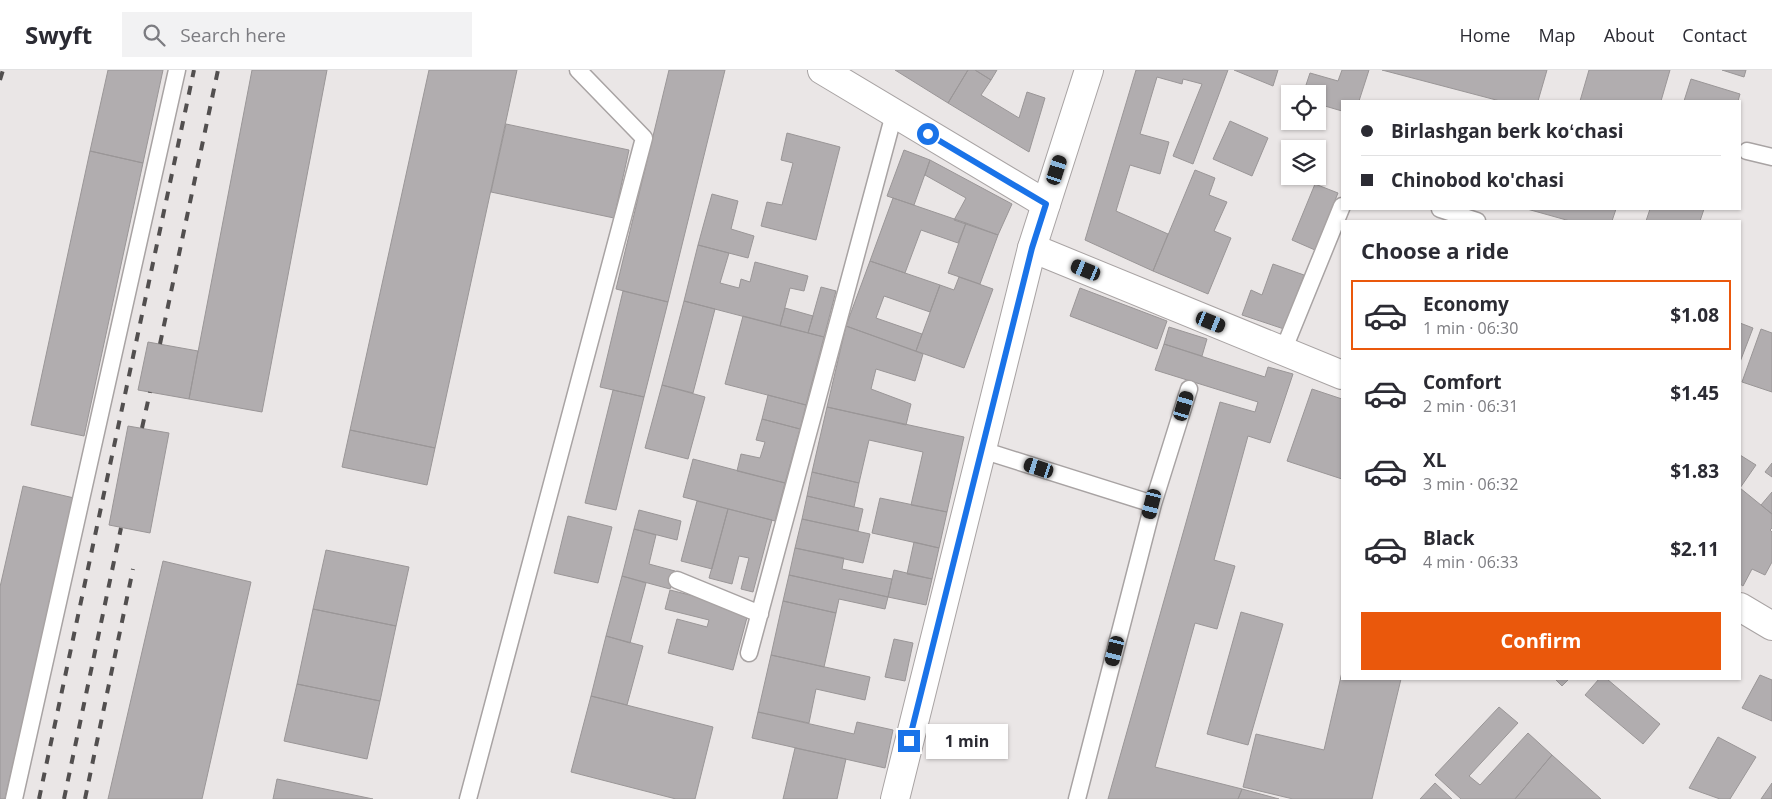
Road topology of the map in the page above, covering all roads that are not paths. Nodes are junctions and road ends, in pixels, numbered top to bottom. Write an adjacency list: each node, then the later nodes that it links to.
1 (177, 70): 23 (lane)
2 (578, 70): 24 (lane)
3 (822, 70): 5 (street)
4 (1089, 70): 8 (street)
5 (894, 114): 8 (street); 20 (lane)
6 (1747, 151): 7 (lane)
7 (1772, 156)
8 (1046, 204): 12 (street)
9 (1341, 208): 13 (lane)
10 (1443, 210): 11 (lane)
11 (1473, 220)
12 (1032, 248): 13 (street); 16 (street)
13 (1283, 351): 14 (street)
14 (1341, 375)
15 (1189, 389): 17 (lane)
16 (982, 450): 17 (lane); 25 (street)
17 (1152, 504): 26 (lane)
18 (677, 580): 20 (lane)
19 (1741, 608): 21 (street)
20 (760, 614): 22 (lane)
21 (1772, 626)
22 (750, 653)
23 (14, 799)
24 (468, 799)
25 (895, 799)
26 (1077, 799)

